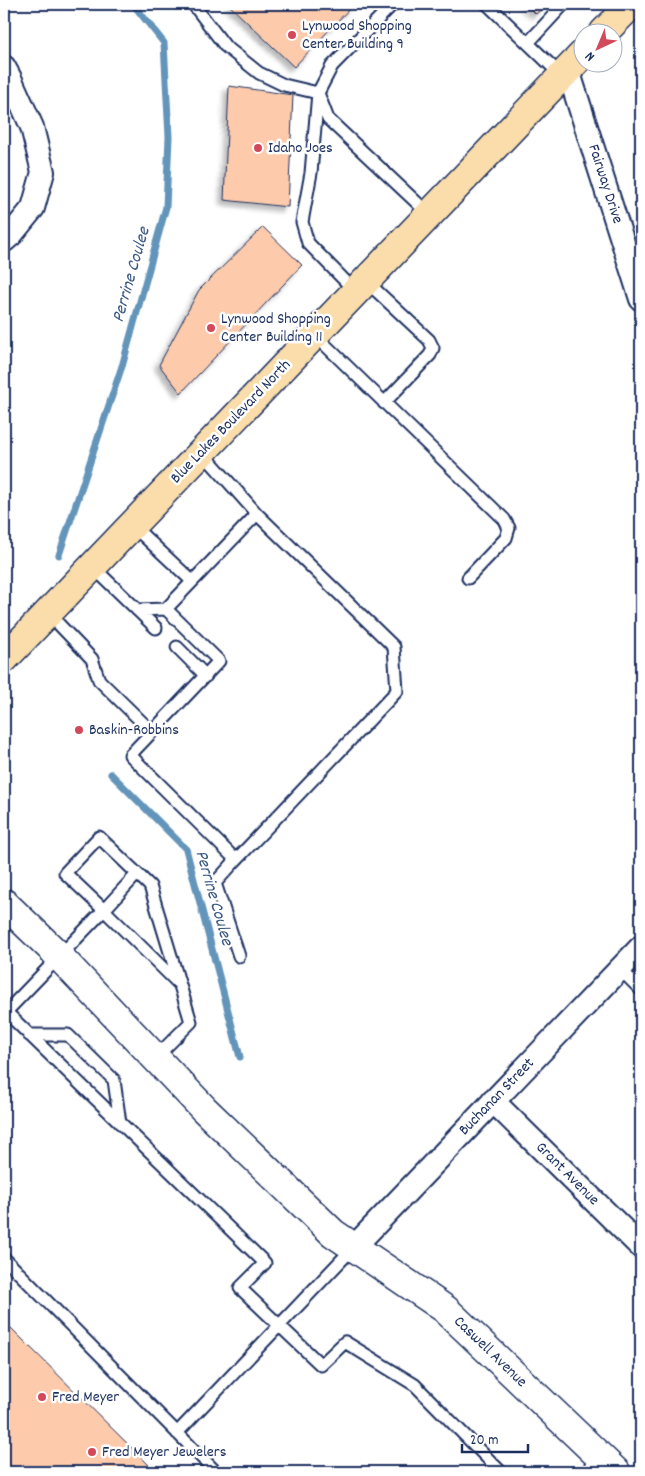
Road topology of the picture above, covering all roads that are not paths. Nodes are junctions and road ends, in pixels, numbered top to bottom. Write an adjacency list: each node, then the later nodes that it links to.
1 (192, 4): 10 (lane)
2 (393, 4): 10 (lane)
3 (487, 4): 7 (lane)
4 (564, 4): 7 (lane)
5 (632, 4): 6 (main road)
6 (614, 22)
7 (528, 43): 9 (lane)
8 (4, 67): 12 (street)
9 (571, 67): 11 (main road, Blue Lakes Boulevard North); 14 (street, Fairway Drive)
10 (318, 93): 11 (lane); 13 (lane)
11 (430, 215): 13 (main road, Blue Lakes Boulevard North)
12 (4, 241)
13 (361, 286): 15 (main road, Blue Lakes Boulevard North); 16 (lane)
14 (641, 299)
15 (315, 335): 16 (lane); 17 (main road, Blue Lakes Boulevard North)
16 (384, 403): 21 (lane)
17 (202, 452): 18 (lane); 19 (main road, Blue Lakes Boulevard North)
18 (257, 514): 22 (lane); 31 (lane)
19 (132, 525): 20 (main road, Blue Lakes Boulevard North); 22 (lane)
20 (92, 566): 24 (lane); 25 (main road, Blue Lakes Boulevard North)
21 (468, 578)
22 (192, 582): 23 (lane)
23 (166, 608): 24 (lane); 29 (lane)
24 (137, 610): 26 (lane)
25 (48, 614): 28 (main road, Blue Lakes Boulevard North); 30 (lane)
26 (156, 628)
27 (177, 647): 29 (lane)
28 (4, 659)
29 (206, 676): 30 (lane)
30 (152, 732): 31 (lane)
31 (236, 860): 37 (lane)
32 (137, 874): 34 (lane); 34 (lane); 39 (lane)
33 (4, 903): 36 (street, Caswell Avenue)
34 (104, 910): 36 (lane); 39 (lane)
35 (641, 947): 38 (street, Buchanan Street)
36 (60, 956): 41 (lane); 43 (street, Caswell Avenue)
37 (239, 956)
38 (620, 969): 40 (lane); 44 (street, Buchanan Street)
39 (180, 984): 43 (lane)
40 (641, 990)
41 (4, 1012): 42 (lane)
42 (29, 1034): 45 (lane); 45 (lane)
43 (155, 1058): 47 (street, Caswell Avenue)
44 (493, 1101): 46 (street, Grant Avenue); 47 (street, Buchanan Street)
45 (120, 1124): 49 (lane)
46 (641, 1247)
47 (352, 1248): 49 (lane); 51 (street, Caswell Avenue)
48 (4, 1258): 50 (lane)
49 (279, 1325): 50 (lane); 53 (lane)
50 (177, 1433): 52 (lane)
51 (601, 1467)
52 (216, 1472)
53 (501, 1472)

